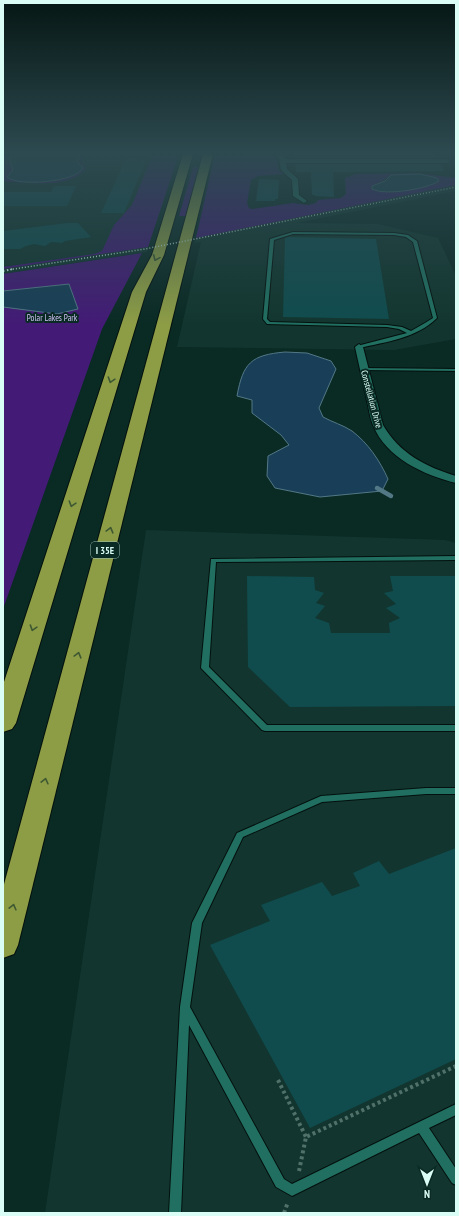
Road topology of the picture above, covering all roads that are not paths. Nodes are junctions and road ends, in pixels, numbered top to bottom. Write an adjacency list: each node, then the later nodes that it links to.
1 (171, 211): 9 (highway, one-way to 9)
2 (193, 211): 12 (highway, I 35E, one-way to 2)
3 (412, 333): 3 (lane); 4 (lane)
4 (359, 347): 5 (street, Constellation Drive)
5 (364, 369): 6 (lane); 7 (street, Constellation Drive)
6 (456, 370)
7 (456, 480)
8 (456, 558): 10 (lane)
9 (3, 723)
10 (456, 728)
11 (456, 791): 13 (lane)
12 (3, 945)
13 (185, 1007): 15 (lane); 17 (lane)
14 (456, 1109): 15 (lane)
15 (421, 1126): 16 (lane)
16 (456, 1179)
17 (175, 1213)

